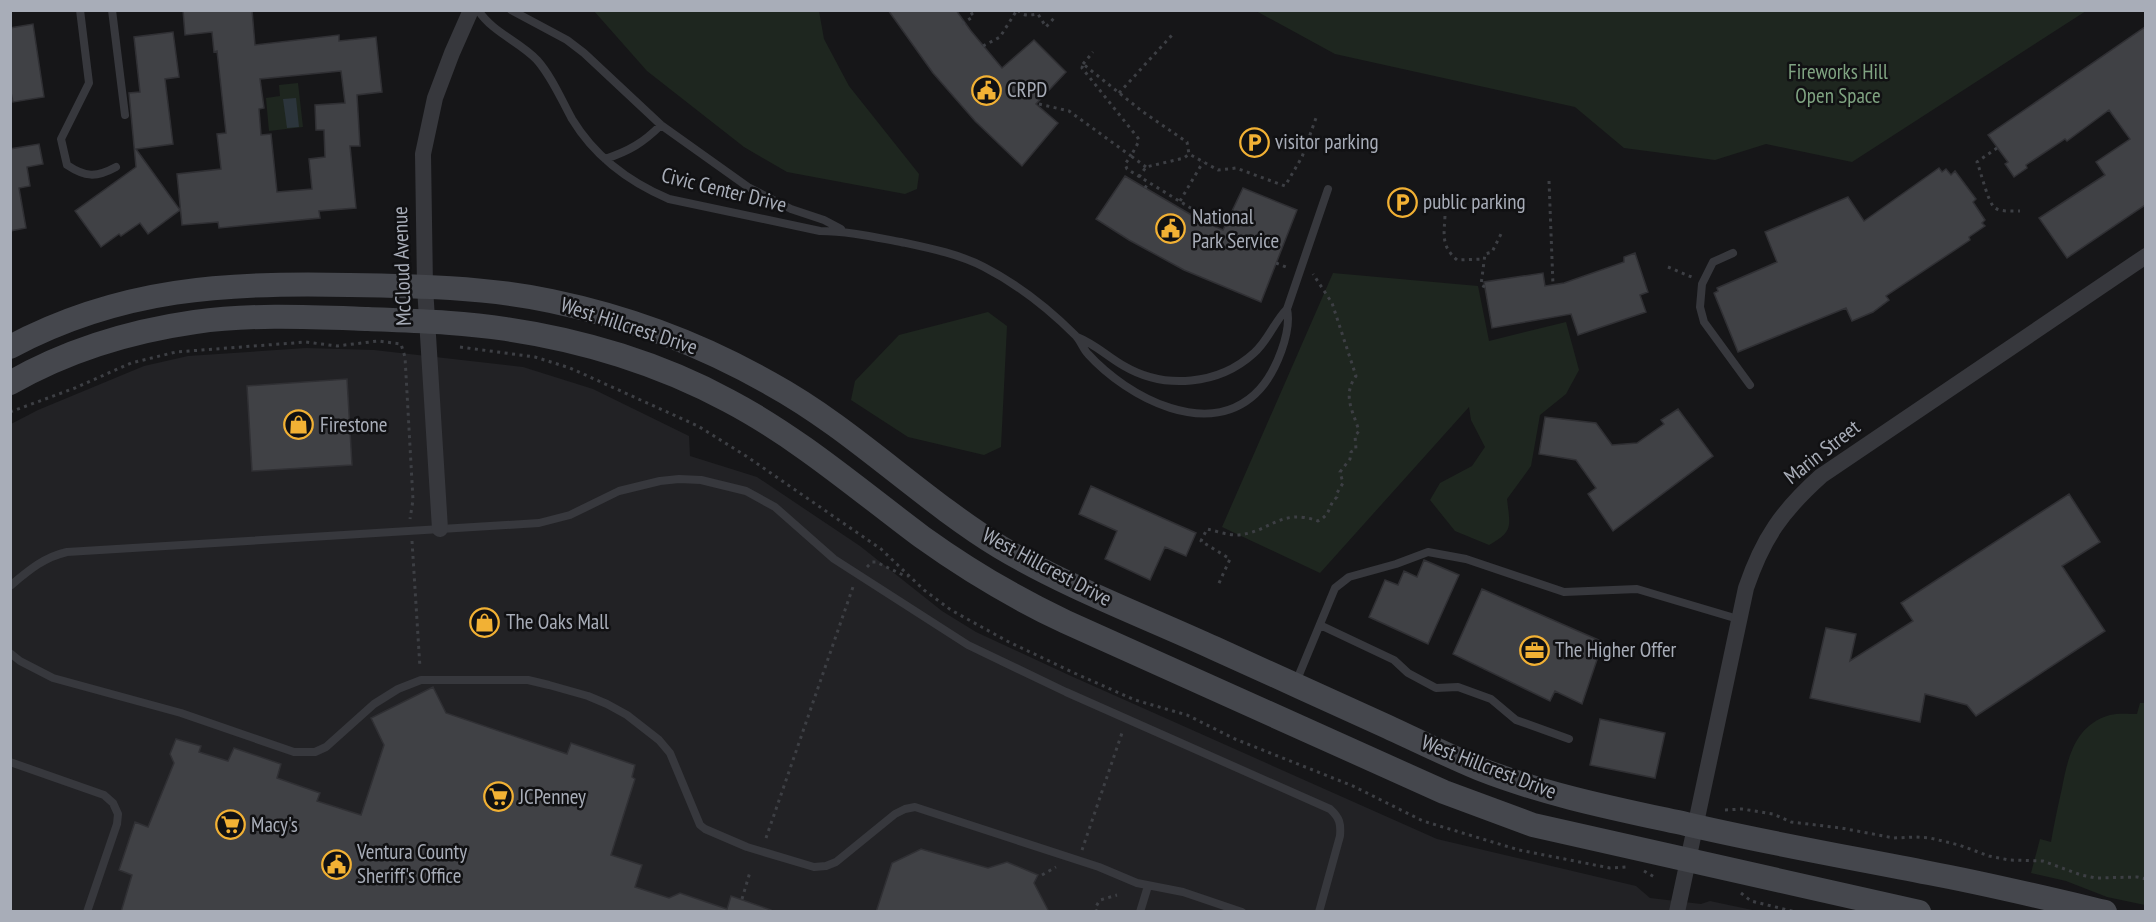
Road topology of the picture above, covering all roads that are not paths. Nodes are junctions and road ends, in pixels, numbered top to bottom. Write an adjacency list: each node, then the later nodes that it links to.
1 (80, 10): 9 (lane)
2 (112, 10): 6 (lane)
3 (471, 10): 14 (street, McCloud Avenue)
4 (478, 10): 8 (lane, Civic Center Drive)
5 (511, 10): 7 (lane, Civic Center Drive)
6 (125, 115)
7 (661, 125): 8 (lane, Civic Center Drive); 11 (lane, Civic Center Drive)
8 (605, 159): 11 (lane, Civic Center Drive)
9 (116, 167)
10 (1328, 189): 15 (lane, Civic Center Drive)
11 (844, 231): 17 (lane, Civic Center Drive)
12 (1733, 254): 20 (lane)
13 (2145, 256): 23 (street, Marin Street)
14 (424, 287): 16 (street, McCloud Avenue); 18 (main road, West Hillcrest Drive); 26 (main road, West Hillcrest Drive)
15 (1287, 309): 17 (lane, Civic Center Drive); 17 (lane, Civic Center Drive)
16 (427, 321): 19 (main road, West Hillcrest Drive); 21 (street, McCloud Avenue); 30 (main road, West Hillcrest Drive)
17 (1077, 337)
18 (10, 346)
19 (10, 383)
20 (1750, 385)
21 (440, 529): 22 (lane); 35 (lane)
22 (10, 586)
23 (1738, 619): 24 (lane); 29 (street, Marin Street)
24 (1320, 625): 26 (lane); 27 (lane)
25 (10, 653): 31 (lane)
26 (1295, 685): 29 (main road, West Hillcrest Drive)
27 (1569, 739)
28 (10, 762): 32 (lane)
29 (1695, 826): 30 (street, Marin Street); 38 (main road, West Hillcrest Drive)
30 (1688, 858): 36 (street, Marin Street); 37 (main road, West Hillcrest Drive)
31 (1148, 886): 33 (lane); 34 (lane)
32 (87, 912)
33 (1140, 912)
34 (1242, 912)
35 (1319, 912)
36 (1677, 912)
37 (1918, 912)
38 (2105, 912)

